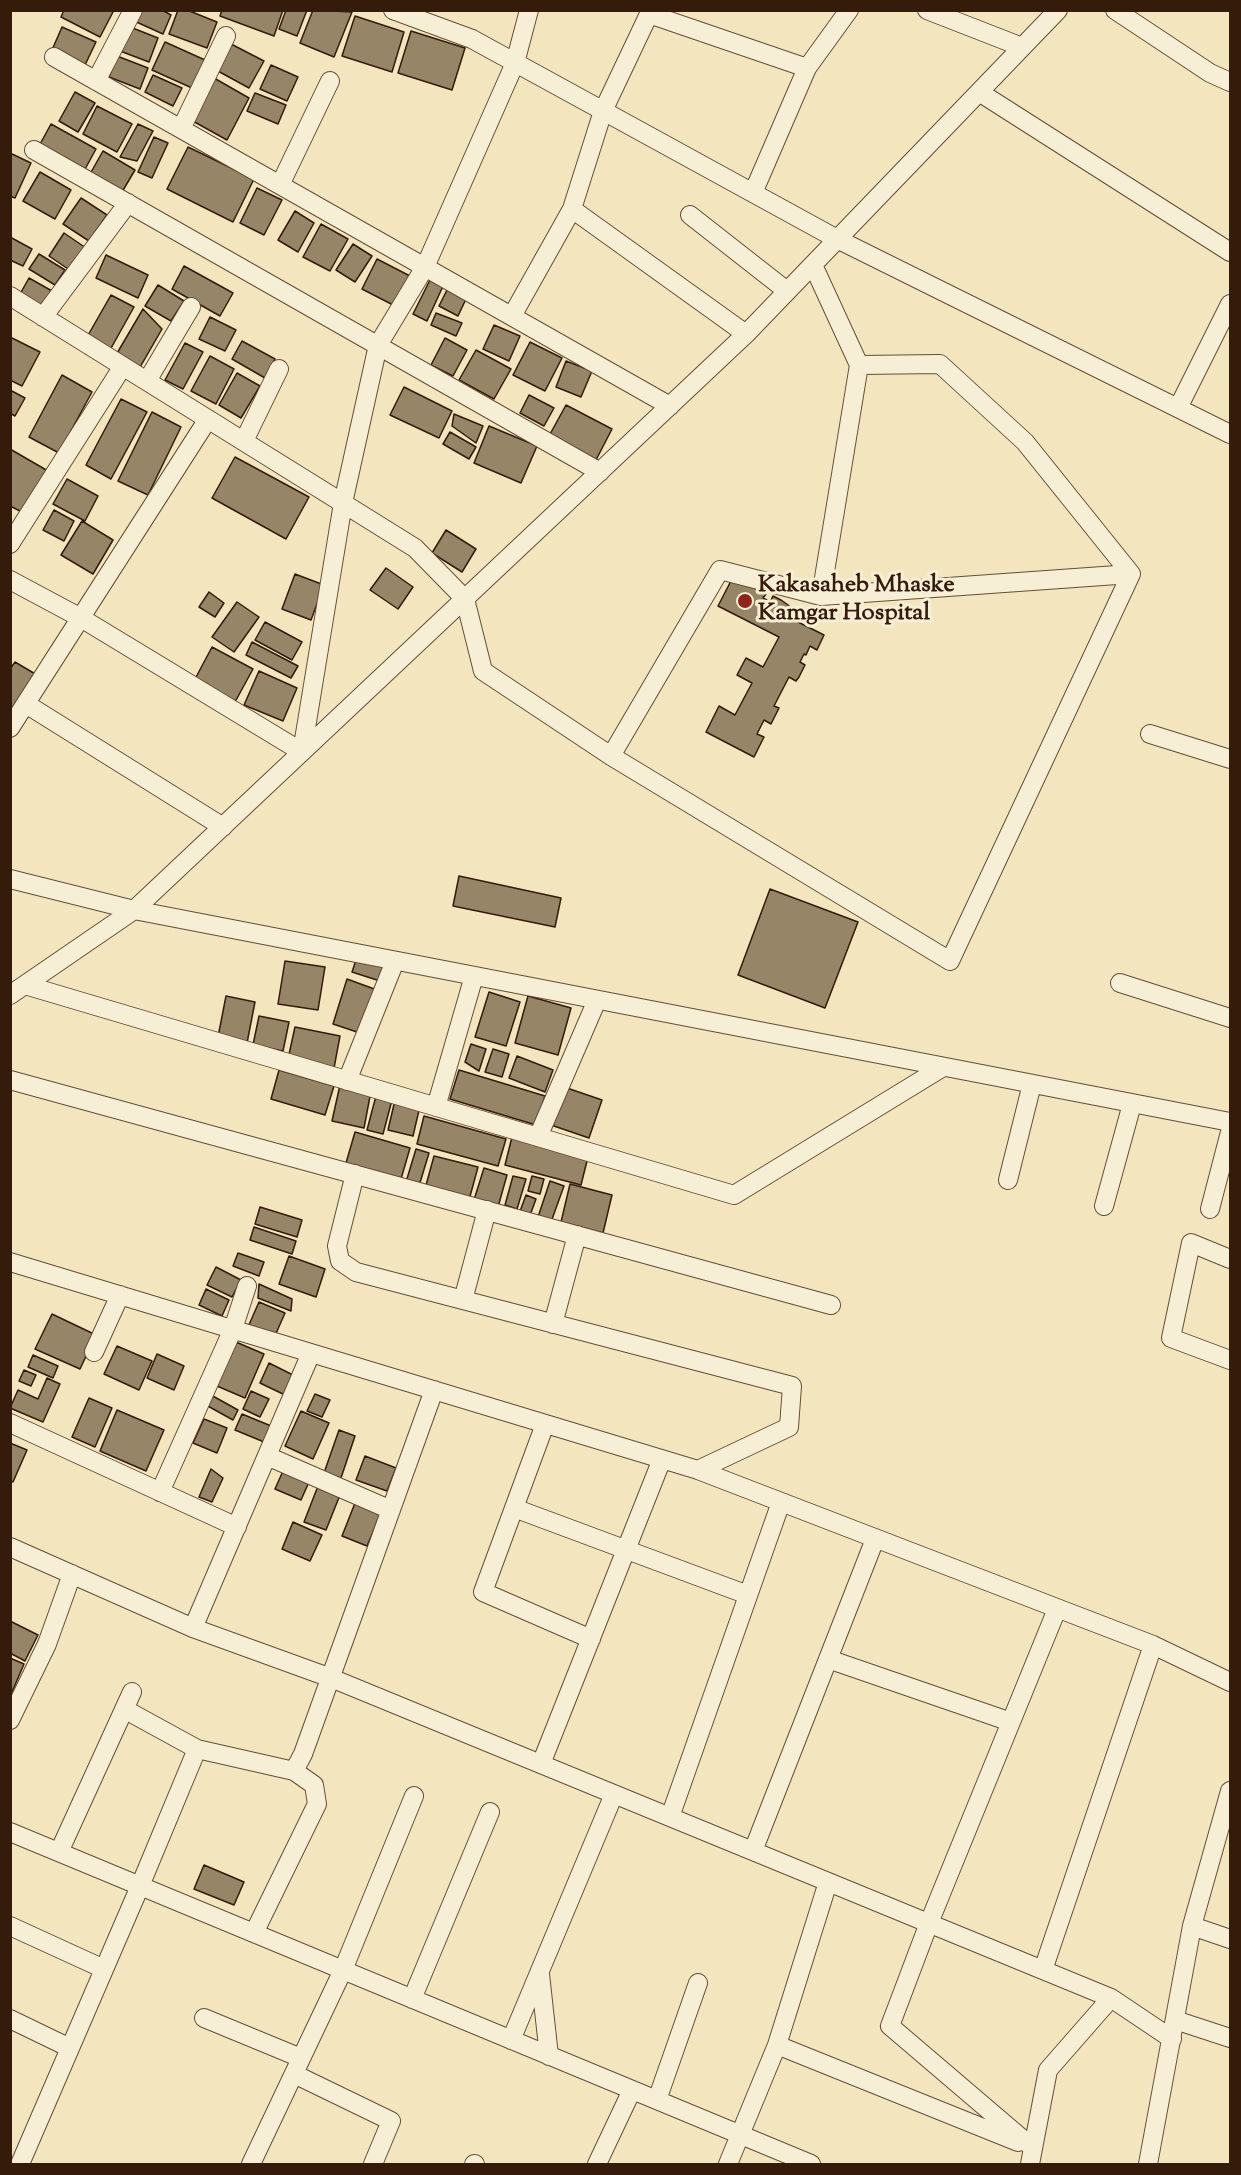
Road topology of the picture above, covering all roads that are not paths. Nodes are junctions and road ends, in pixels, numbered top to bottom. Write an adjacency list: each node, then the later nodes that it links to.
1 (133, 10): 16 (street)
2 (393, 10): 8 (street)
3 (529, 10): 14 (street)
4 (849, 10): 15 (street)
5 (927, 10): 10 (street)
6 (1058, 10): 12 (street)
7 (1115, 10): 18 (street)
8 (411, 14): 14 (street)
9 (677, 16): 15 (street); 20 (street)
10 (972, 19): 12 (street)
11 (226, 36): 21 (street)
12 (1022, 47): 19 (street)
13 (54, 57): 16 (street)
14 (515, 63): 20 (street); 31 (street)
15 (807, 68): 24 (street)
16 (96, 81): 21 (street)
17 (330, 81): 23 (street)
18 (1230, 82)
19 (979, 92): 28 (street); 29 (street)
20 (603, 111): 24 (street); 26 (street)
21 (181, 129): 23 (street)
22 (34, 150): 25 (street)
23 (280, 185): 31 (street)
24 (753, 193): 28 (street)
25 (128, 203): 37 (street); 39 (street)
26 (572, 209): 36 (street); 38 (street)
27 (690, 215): 32 (street)
28 (837, 239): 30 (street); 45 (street)
29 (1230, 252)
30 (813, 265): 32 (street); 40 (street)
31 (425, 267): 36 (street); 39 (street)
32 (787, 291): 38 (street)
33 (10, 296): 37 (street)
34 (1230, 304): 45 (street)
35 (191, 307): 43 (street)
36 (512, 316): 44 (street)
37 (44, 317): 41 (street)
38 (746, 334): 44 (street)
39 (378, 345): 49 (street); 50 (street)
40 (859, 365): 52 (street); 54 (street)
41 (123, 366): 43 (street); 51 (street)
42 (279, 369): 48 (street)
43 (147, 381): 46 (street)
44 (670, 406): 49 (street)
45 (1178, 408): 47 (street)
46 (208, 419): 48 (street); 56 (street)
47 (1230, 434)
48 (244, 441): 50 (street)
49 (600, 472): 55 (street)
50 (343, 503): 55 (street); 60 (street)
51 (10, 544)
52 (1131, 574): 54 (street); 61 (street)
53 (10, 580): 56 (street)
54 (821, 596): 61 (street)
55 (465, 599): 60 (street); 61 (street)
56 (81, 618): 57 (street); 60 (street)
57 (26, 705): 58 (street); 63 (street)
58 (10, 728)
59 (1150, 734): 62 (street)
60 (302, 752): 63 (street)
61 (611, 756)
62 (1230, 759)
63 (223, 827): 65 (street)
64 (10, 879): 65 (street)
65 (134, 910): 66 (street); 69 (street)
66 (395, 961): 67 (street); 74 (street)
67 (474, 976): 70 (street); 77 (street)
68 (1120, 983): 71 (street)
69 (18, 990): 74 (street)
70 (597, 1000): 72 (street); 80 (street)
71 (1230, 1018)
72 (943, 1067): 75 (street); 80 (street)
73 (10, 1080): 81 (street)
74 (347, 1081): 77 (street)
75 (1032, 1084): 76 (street); 82 (street)
76 (1132, 1104): 78 (street); 83 (street)
77 (436, 1107): 80 (street)
78 (1230, 1122)
79 (1230, 1132): 84 (street)
80 (538, 1137)
81 (355, 1174): 85 (street); 91 (street)
82 (1008, 1180)
83 (1104, 1206)
84 (1210, 1209)
85 (487, 1210): 86 (street); 91 (street)
86 (577, 1235): 92 (street); 93 (street)
87 (1230, 1259): 97 (street)
88 (10, 1262): 90 (street)
89 (247, 1286): 94 (street)
90 (120, 1295): 94 (street); 95 (street)
91 (463, 1300): 93 (street)
92 (831, 1305)
93 (553, 1324): 103 (street)
94 (233, 1329): 96 (street); 104 (street)
95 (94, 1352)
96 (311, 1353): 98 (street); 101 (street)
97 (1230, 1360)
98 (434, 1390): 100 (street); 107 (street)
99 (10, 1424): 104 (street)
100 (554, 1426): 102 (street); 106 (street)
101 (267, 1456): 107 (street); 108 (street)
102 (662, 1459): 103 (street); 111 (street)
103 (698, 1470): 105 (street)
104 (160, 1492): 108 (street)
105 (781, 1502): 109 (street); 113 (street)
106 (514, 1508): 111 (street); 116 (street)
107 (391, 1510): 119 (street)
108 (237, 1527): 115 (street)
109 (875, 1539): 114 (street); 118 (street)
110 (10, 1547): 112 (street)
111 (627, 1549): 113 (street); 116 (street)
112 (72, 1574): 115 (street); 123 (street)
113 (748, 1595): 132 (street)
114 (1057, 1609): 117 (street); 124 (street)
115 (193, 1628): 119 (street)
116 (591, 1639): 126 (street)
117 (1153, 1646): 120 (street); 145 (street)
118 (828, 1659): 124 (street); 134 (street)
119 (331, 1678): 126 (street); 127 (street)
120 (1230, 1682)
121 (132, 1692): 122 (street)
122 (124, 1709): 125 (street); 135 (street)
123 (10, 1720)
124 (1011, 1722): 138 (street)
125 (197, 1749): 127 (street); 137 (street)
126 (541, 1764): 129 (street)
127 (294, 1771): 141 (street)
128 (1230, 1791): 140 (street)
129 (614, 1794): 132 (street); 146 (street)
130 (414, 1796): 144 (street)
131 (490, 1812): 149 (street)
132 (670, 1817): 134 (street)
133 (10, 1832): 135 (street)
134 (753, 1851): 136 (street)
135 (59, 1852): 137 (street)
136 (828, 1882): 138 (street); 156 (street)
137 (140, 1886): 141 (street); 143 (street)
138 (929, 1923): 145 (street); 163 (street)
139 (10, 1926): 143 (street)
140 (1192, 1926): 142 (street); 152 (street)
141 (254, 1933): 144 (street)
142 (1230, 1939)
143 (104, 1970): 157 (street)
144 (343, 1970): 149 (street); 159 (street)
145 (1043, 1970): 148 (street)
146 (540, 1972): 155 (street); 158 (street)
147 (698, 1983): 161 (street)
148 (1111, 1998): 154 (street); 163 (street)
149 (412, 1999): 155 (street)
150 (204, 2018): 159 (street)
151 (10, 2019): 157 (street)
152 (1175, 2020): 153 (street); 154 (street)
153 (1230, 2038)
154 (1172, 2039): 170 (street)
155 (511, 2040): 158 (street)
156 (777, 2045): 162 (street); 163 (street)
157 (70, 2048): 164 (street)
158 (549, 2056): 160 (street)
159 (297, 2066): 165 (street); 166 (street)
160 (632, 2090): 161 (street); 167 (street)
161 (657, 2100): 162 (street)
162 (741, 2135): 168 (street); 169 (street)
163 (1032, 2156)
164 (20, 2164)
165 (251, 2164)
166 (373, 2164)
167 (597, 2164)
168 (728, 2164)
169 (811, 2164)
170 (1148, 2164)

